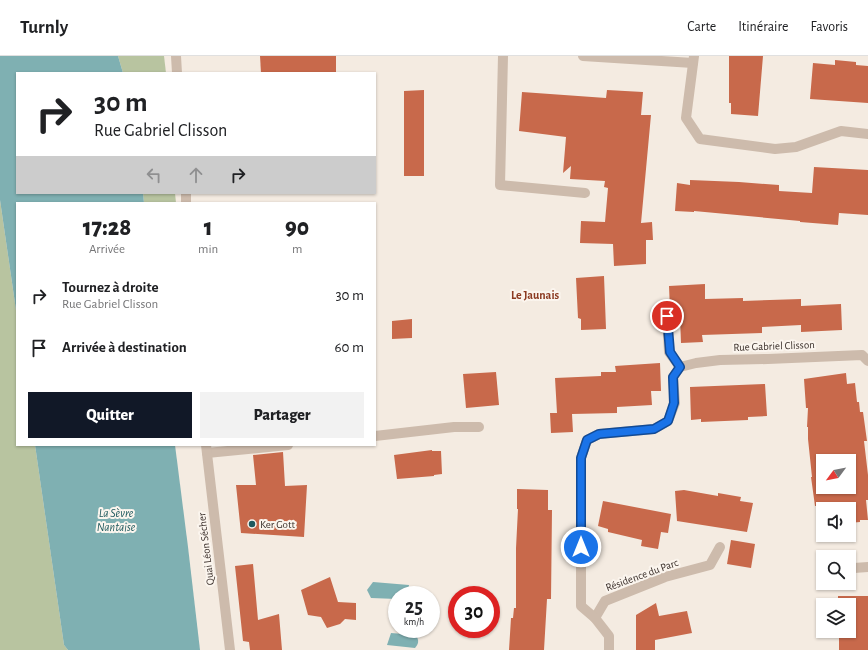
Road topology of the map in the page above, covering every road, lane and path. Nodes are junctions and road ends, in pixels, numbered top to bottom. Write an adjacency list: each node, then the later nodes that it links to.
1 (176, 56): 5 (street)
2 (503, 56): 7 (street)
3 (583, 56): 4 (street)
4 (693, 60): 6 (street)
5 (177, 72)
6 (868, 134)
7 (585, 193)
8 (667, 316): 10 (street)
9 (868, 361): 10 (street, Rue Gabriel Clisson)
10 (680, 367): 18 (street)
11 (479, 427): 12 (street)
12 (376, 436)
13 (268, 446): 14 (street)
14 (207, 449): 19 (street, Quai Léon Sécher)
15 (720, 547): 18 (street, Résidence du Parc)
16 (856, 568): 17 (street)
17 (868, 568)
18 (595, 618): 20 (street)
19 (230, 650)
20 (609, 650)

